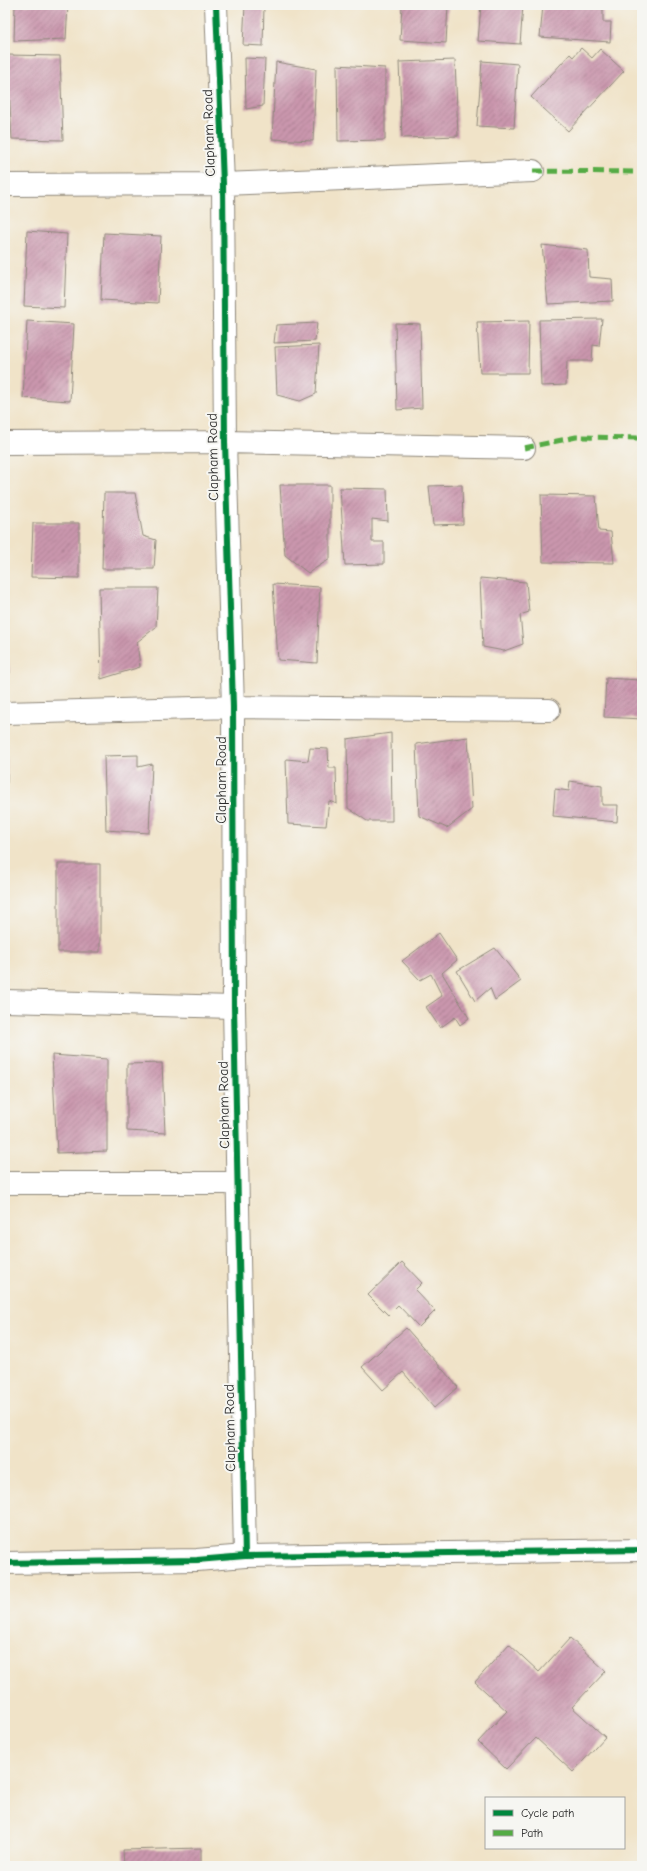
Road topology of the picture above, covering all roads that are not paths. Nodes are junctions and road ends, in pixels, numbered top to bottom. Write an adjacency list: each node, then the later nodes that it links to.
1 (216, 5): 3 (street, Clapham Road)
2 (533, 170): 3 (street)
3 (223, 184): 4 (street); 5 (street, Clapham Road)
4 (5, 185)
5 (224, 442): 6 (street); 7 (street); 8 (street, Clapham Road)
6 (5, 443)
7 (524, 448)
8 (233, 707): 9 (street); 10 (street); 12 (street, Clapham Road)
9 (549, 710)
10 (5, 713)
11 (5, 1001): 12 (street)
12 (234, 1007): 14 (street, Clapham Road)
13 (5, 1183): 14 (street)
14 (237, 1183): 16 (street, Clapham Road)
15 (642, 1550): 16 (street)
16 (245, 1556): 17 (street)
17 (5, 1563)

